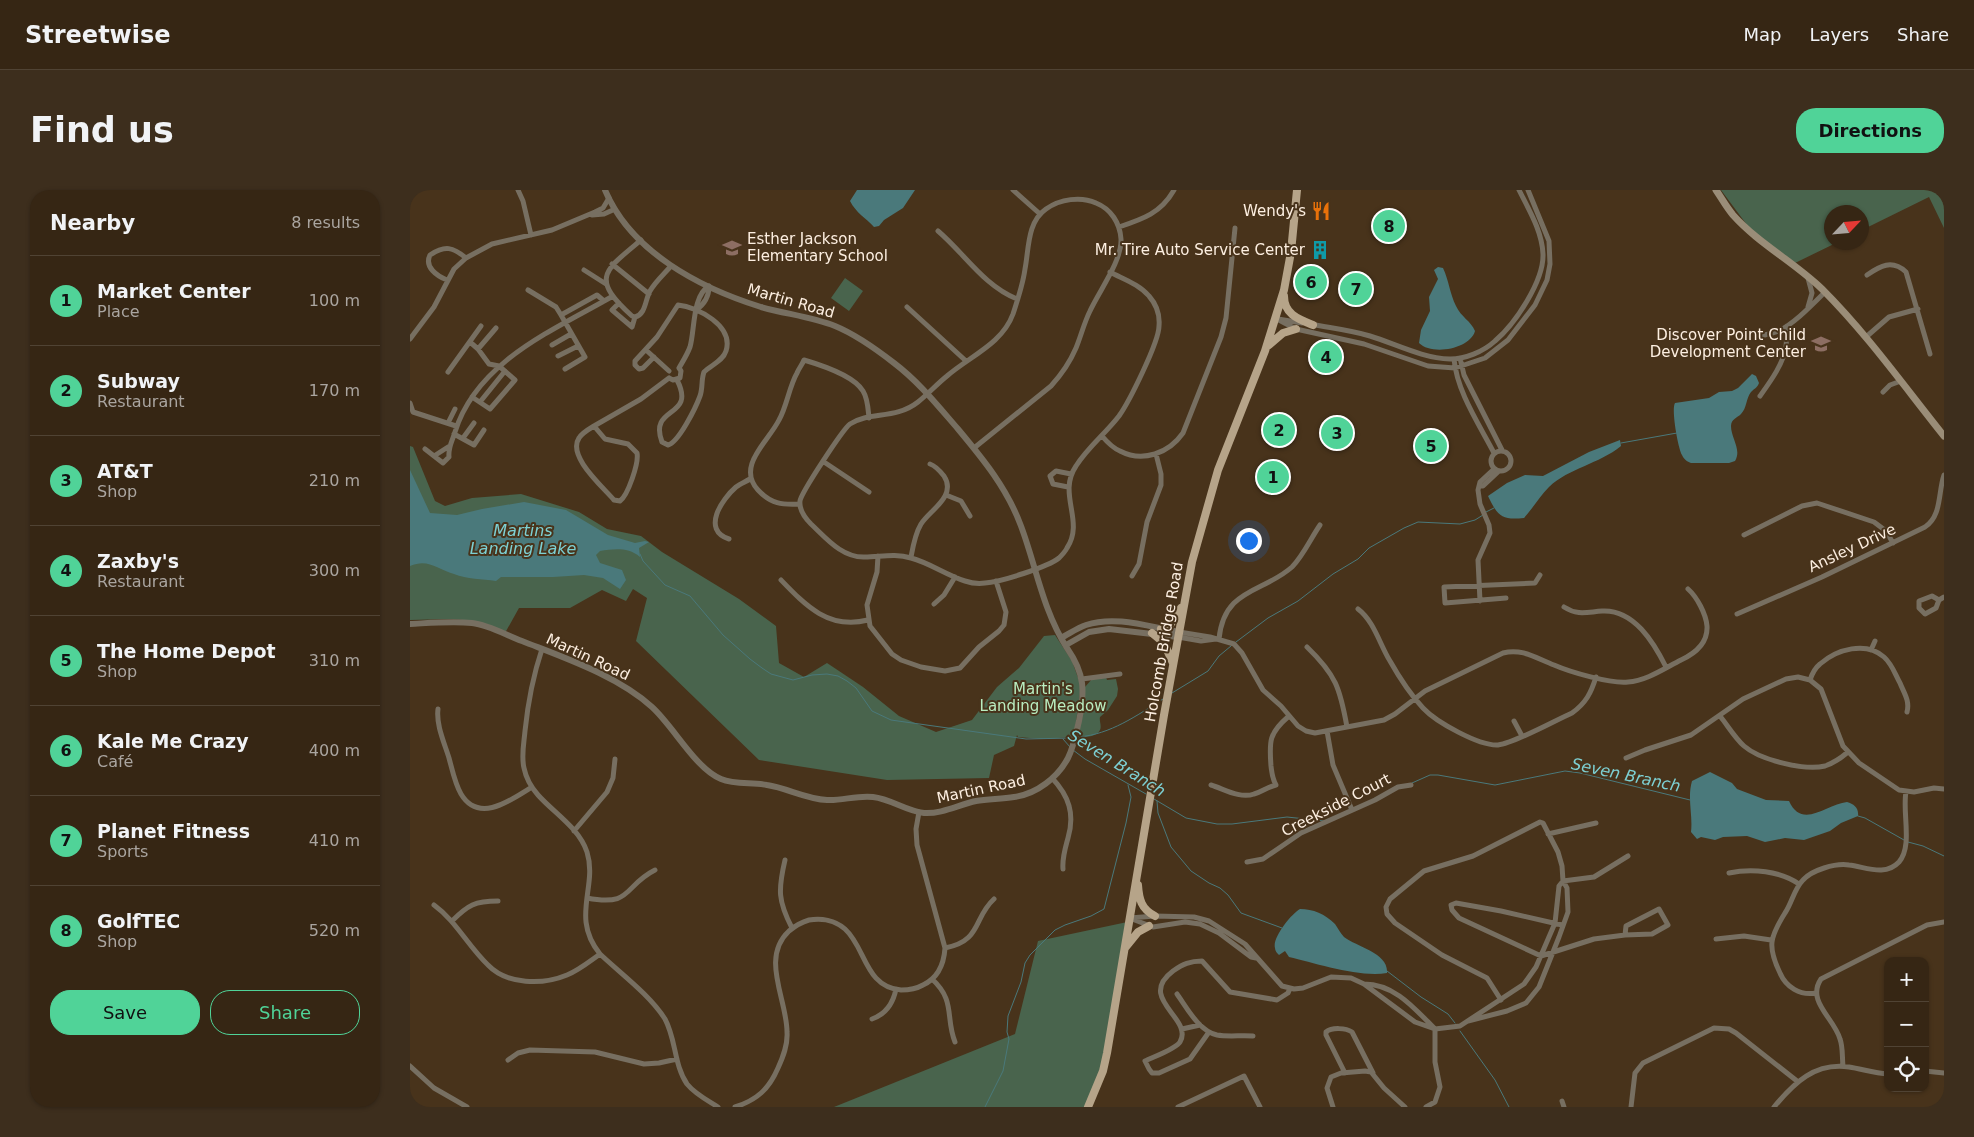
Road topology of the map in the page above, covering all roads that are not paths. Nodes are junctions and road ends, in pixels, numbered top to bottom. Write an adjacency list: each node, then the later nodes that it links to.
1 (518, 190): 16 (street)
2 (605, 190): 9 (street, Martin Road)
3 (1013, 190): 11 (street)
4 (1174, 190): 13 (street)
5 (1297, 190): 29 (main road, Holcomb Bridge Road)
6 (1520, 190): 62 (street)
7 (1528, 190): 64 (street)
8 (1716, 190): 23 (main road)
9 (609, 198): 10 (street, Martin Road); 12 (street)
10 (614, 209): 12 (street); 17 (street, Martin Road)
11 (1040, 214): 13 (street); 33 (street)
12 (586, 216): 16 (street)
13 (1119, 227): 22 (street)
14 (1235, 228): 100 (street)
15 (938, 231): 33 (street)
16 (531, 235): 18 (street)
17 (641, 240): 19 (street); 20 (street, Martin Road)
18 (466, 258): 25 (street); 25 (street)
19 (612, 264): 26 (street); 31 (street)
20 (671, 266): 27 (street, Martin Road); 31 (street)
21 (584, 270): 26 (street)
22 (1110, 272): 92 (street); 96 (street)
23 (1806, 275): 30 (main road); 36 (street)
24 (1867, 275): 38 (street)
25 (447, 280): 50 (street)
26 (606, 284): 32 (street)
27 (709, 286): 39 (street); 79 (street, Martin Road)
28 (528, 290): 40 (street)
29 (1284, 290): 42 (main road, Holcomb Bridge Road); 44 (main road)
30 (1824, 291): 36 (street); 52 (main road)
31 (649, 294): 41 (street)
32 (613, 296): 34 (street); 35 (street)
33 (1017, 298): 63 (street)
34 (604, 301): 40 (street); 43 (street)
35 (619, 303): 41 (street); 41 (street)
36 (1809, 304): 46 (street)
37 (907, 308): 63 (street)
38 (1918, 309): 52 (street); 59 (street)
39 (696, 310): 57 (street); 67 (street); 76 (street)
40 (561, 315): 43 (street)
41 (635, 317)
42 (1275, 318): 44 (street); 48 (street); 58 (main road, Holcomb Bridge Road)
43 (565, 324): 49 (street); 65 (street)
44 (1313, 325): 62 (street)
45 (481, 326): 53 (street)
46 (1787, 326): 51 (street); 80 (street)
47 (496, 328): 56 (street)
48 (1296, 329): 58 (main road); 68 (street)
49 (571, 334): 54 (street); 55 (street)
50 (411, 335)
51 (1756, 336)
52 (1866, 337): 77 (main road)
53 (470, 342): 56 (street); 72 (street)
54 (552, 345)
55 (578, 346): 60 (street); 69 (street)
56 (478, 350): 65 (street)
57 (646, 350): 61 (street); 61 (street)
58 (1265, 351): 129 (main road, Holcomb Bridge Road)
59 (1930, 354)
60 (558, 356)
61 (654, 357): 70 (street)
62 (1457, 358): 66 (street)
63 (966, 362): 79 (street)
64 (1471, 364): 66 (street); 73 (street)
65 (499, 366): 71 (street); 81 (street)
66 (1458, 367): 68 (street); 73 (street); 75 (street)
67 (679, 368): 70 (street); 76 (street)
68 (1444, 368): 75 (street)
69 (565, 369)
70 (668, 370): 74 (street)
71 (505, 371): 82 (street); 82 (street)
72 (448, 372)
73 (1464, 375): 98 (street)
74 (669, 378): 76 (street); 89 (street)
75 (1458, 379): 99 (street)
76 (677, 380)
77 (1901, 381): 78 (street); 93 (main road)
78 (1892, 386)
79 (928, 394): 85 (street); 96 (street, Martin Road)
80 (1760, 396)
81 (472, 397): 82 (street); 88 (street)
82 (480, 402)
83 (410, 403): 87 (street)
84 (455, 409): 87 (street)
85 (869, 418): 102 (street); 107 (street)
86 (474, 423): 94 (street)
87 (448, 424): 88 (street)
88 (456, 426): 91 (street)
89 (594, 426): 89 (street)
90 (484, 430): 94 (street)
91 (454, 434): 94 (street); 95 (street)
92 (1102, 436): 100 (street); 105 (street)
93 (1944, 436)
94 (463, 438)
95 (448, 447): 101 (street); 101 (street)
96 (974, 448): 119 (street, Martin Road)
97 (426, 449): 101 (street)
98 (1502, 450): 99 (street); 104 (street)
99 (1494, 453): 104 (street)
100 (1156, 454): 122 (street)
101 (434, 456)
102 (824, 462): 109 (street); 111 (street)
103 (930, 464): 110 (street)
104 (1497, 470): 125 (street)
105 (1072, 474): 108 (street); 108 (street)
106 (1944, 475): 116 (street, Ansley Drive)
107 (750, 480): 111 (street); 115 (street)
108 (1068, 487): 119 (street)
109 (869, 492)
110 (946, 494): 112 (street); 118 (street)
111 (800, 504): 117 (street)
112 (970, 516)
113 (1320, 525): 140 (street)
114 (1744, 534): 116 (street)
115 (729, 539)
116 (1893, 543): 133 (street, Ansley Drive)
117 (878, 556): 118 (street); 134 (street)
118 (910, 558): 121 (street)
119 (1035, 568): 124 (street); 139 (street, Martin Road)
120 (1540, 575): 125 (street)
121 (955, 576): 124 (street); 130 (street)
122 (1132, 576)
123 (781, 580): 134 (street)
124 (996, 581): 134 (street)
125 (1479, 585): 128 (street); 128 (street)
126 (1688, 589): 141 (street)
127 (1506, 598): 128 (street)
128 (1480, 601)
129 (1184, 602): 136 (main road); 138 (main road, Holcomb Bridge Road)
130 (934, 604)
131 (1564, 607): 149 (street)
132 (1358, 610): 154 (street)
133 (1736, 614)
134 (868, 620)
135 (410, 624): 146 (street, Martin Road)
136 (1161, 629): 138 (street); 139 (street)
137 (1152, 633): 138 (street); 144 (street); 148 (main road)
138 (1178, 634): 140 (street); 148 (main road, Holcomb Bridge Road)
139 (1061, 638): 144 (street, Martin Road)
140 (1219, 639): 157 (street)
141 (1706, 639): 142 (street); 149 (street)
142 (1712, 640)
143 (1875, 641): 147 (street)
144 (1066, 645): 152 (street, Martin Road)
145 (1307, 647): 160 (street)
146 (542, 649): 169 (street); 173 (street, Martin Road)
147 (1871, 650): 153 (street); 156 (street)
148 (1174, 663): 183 (main road, Holcomb Bridge Road)
149 (1666, 667): 151 (street)
150 (1120, 674): 152 (street)
151 (1596, 677): 154 (street); 162 (street)
152 (1082, 679): 166 (street, Martin Road)
153 (1810, 680): 158 (street); 163 (street)
154 (1415, 697): 160 (street); 162 (street)
155 (438, 709): 169 (street)
156 (1907, 712)
157 (1289, 716): 161 (street); 167 (street)
158 (1720, 716): 163 (street); 164 (street)
159 (1514, 721): 162 (street)
160 (1347, 727): 161 (street)
161 (1327, 731): 172 (street)
162 (1522, 736)
163 (1848, 752): 171 (street)
164 (1626, 758)
165 (615, 759): 175 (street)
166 (1052, 778): 173 (street, Martin Road); 180 (street)
167 (1211, 785)
168 (1411, 785): 172 (street, Creekside Court)
169 (532, 788): 175 (street)
170 (1944, 789): 171 (street)
171 (1906, 792): 185 (street)
172 (1352, 810): 179 (street, Creekside Court)
173 (919, 812): 202 (street)
174 (1596, 823): 176 (street)
175 (574, 830): 186 (street)
176 (1548, 834): 184 (street); 213 (street)
177 (1628, 856): 184 (street)
178 (785, 860): 198 (street)
179 (1247, 862)
180 (1063, 869)
181 (655, 870): 186 (street)
182 (1729, 873): 185 (street)
183 (1137, 877): 190 (main road); 191 (main road, Holcomb Bridge Road)
184 (1563, 881): 195 (street); 196 (street)
185 (1799, 884): 201 (street)
186 (587, 898): 204 (street)
187 (994, 898): 202 (street)
188 (498, 901): 193 (street)
189 (434, 905): 193 (street)
190 (1155, 916): 191 (street); 192 (street)
191 (1130, 918): 197 (street); 203 (main road, Holcomb Bridge Road)
192 (1186, 920): 197 (street); 209 (street)
193 (452, 921): 204 (street)
194 (1944, 922): 211 (street)
195 (1555, 923): 196 (street); 206 (street); 206 (street)
196 (1562, 925): 205 (street)
197 (1149, 926): 203 (main road)
198 (792, 928): 210 (street); 234 (street)
199 (1625, 935): 199 (street); 205 (street)
200 (1716, 938): 201 (street)
201 (1771, 940): 211 (street)
202 (945, 948): 207 (street)
203 (1124, 950): 235 (main road, Holcomb Bridge Road)
204 (600, 954): 222 (street)
205 (1552, 954): 206 (street); 215 (street)
206 (1541, 956): 213 (street)
207 (932, 979): 210 (street); 221 (street)
208 (1364, 984): 209 (street); 218 (street); 218 (street)
209 (1290, 988): 217 (street)
210 (896, 989): 214 (street)
211 (1816, 993): 225 (street)
212 (1177, 994): 216 (street)
213 (1501, 1000): 215 (street)
214 (872, 1019)
215 (1468, 1021): 218 (street)
216 (1200, 1025): 217 (street); 219 (street)
217 (1182, 1029): 219 (street)
218 (1435, 1029): 240 (street)
219 (1209, 1032): 220 (street)
220 (1253, 1036)
221 (955, 1042)
222 (677, 1059): 223 (street); 232 (street)
223 (508, 1060)
224 (410, 1066): 233 (street)
225 (1843, 1066): 228 (street); 231 (street)
226 (1929, 1072): 229 (street)
227 (1345, 1073): 230 (street); 230 (street); 238 (street)
228 (1884, 1073)
229 (1944, 1073)
230 (1374, 1075): 239 (street)
231 (1797, 1081): 241 (street); 242 (street)
232 (714, 1106)
233 (467, 1107)
234 (735, 1107)
235 (1088, 1107)
236 (1178, 1107): 237 (street)
237 (1260, 1107)
238 (1333, 1107)
239 (1405, 1107)
240 (1426, 1107)
241 (1632, 1107)
242 (1774, 1107)

